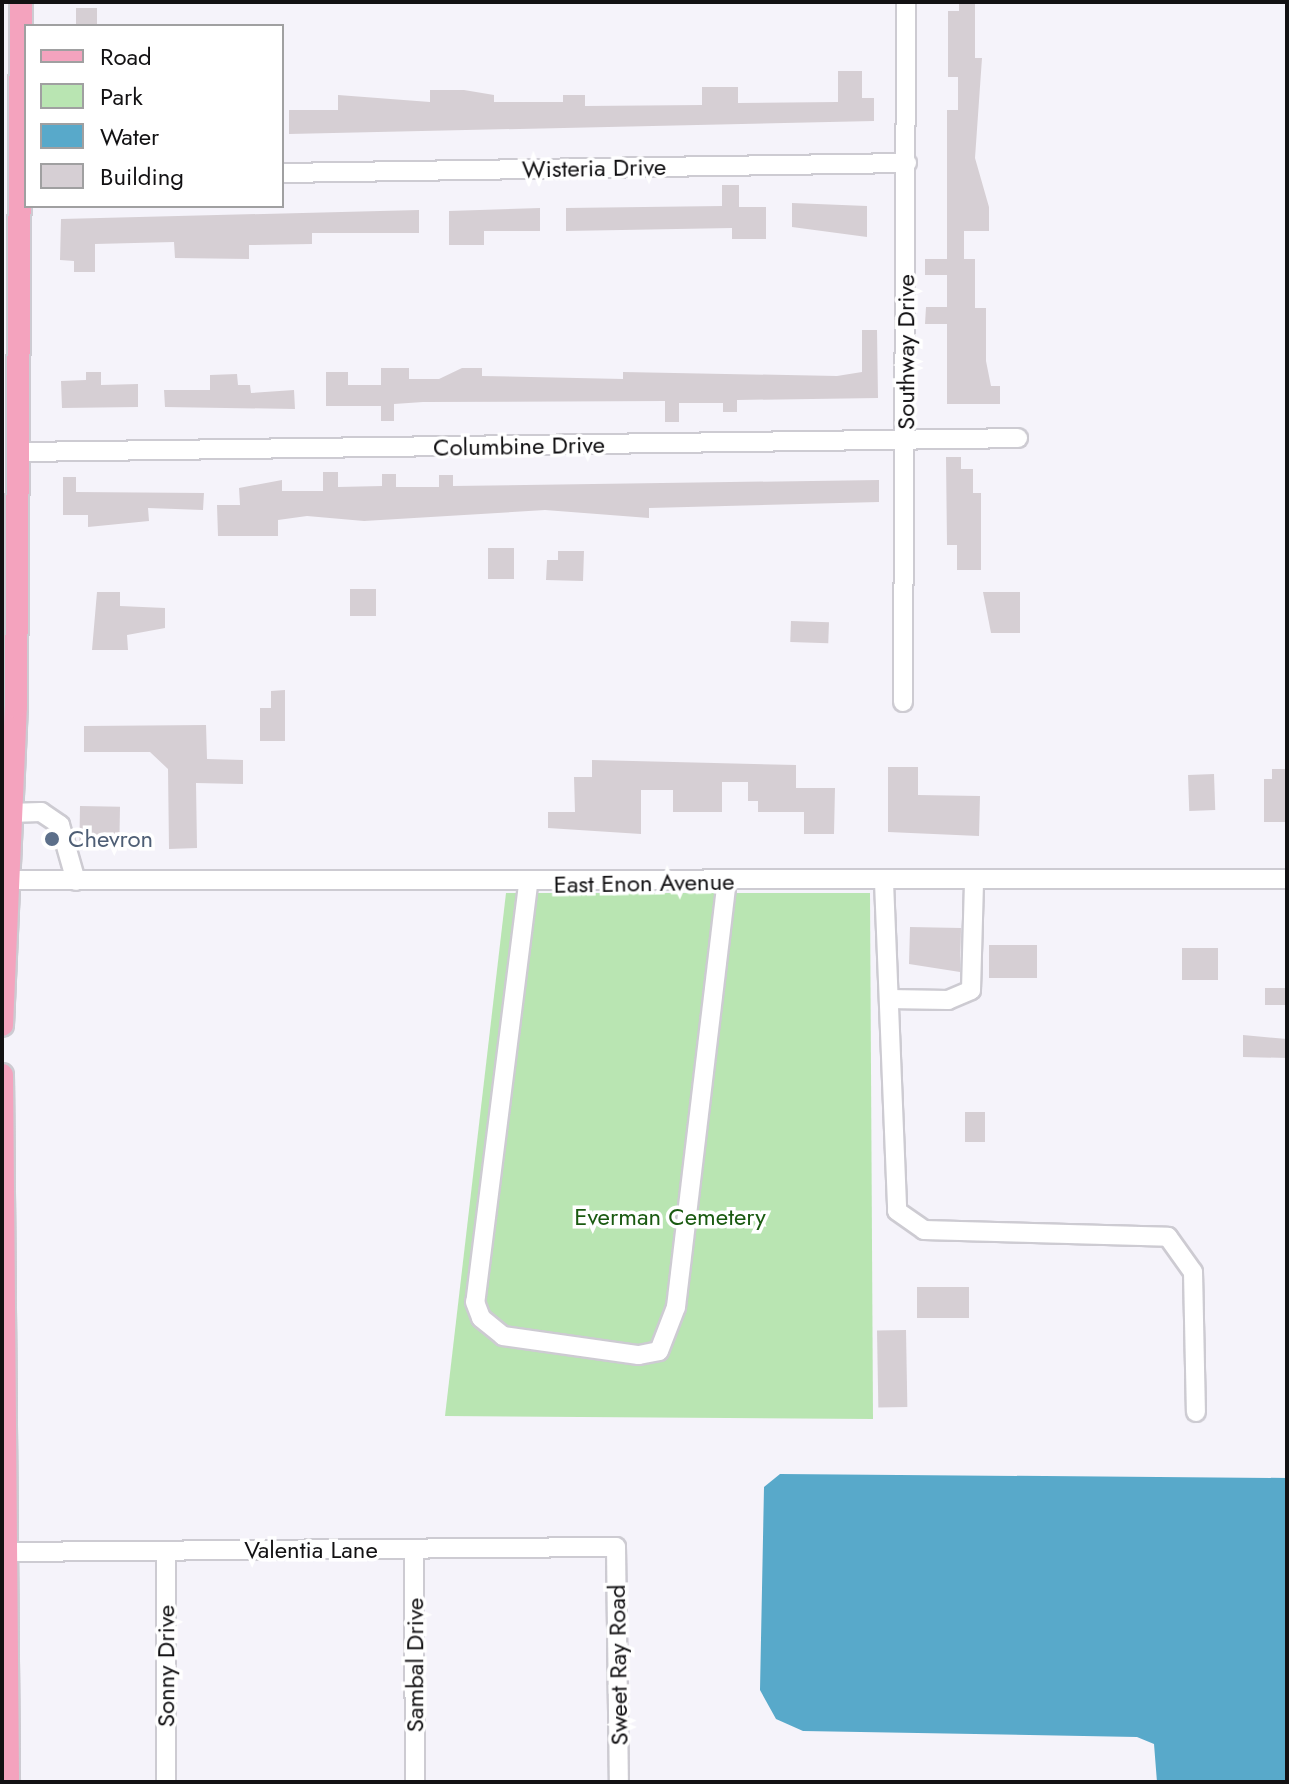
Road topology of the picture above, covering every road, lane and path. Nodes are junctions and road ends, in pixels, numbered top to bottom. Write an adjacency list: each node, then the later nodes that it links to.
1 (21, 2): 3 (main road)
2 (906, 2): 4 (street, Southway Drive)
3 (12, 54): 6 (main road)
4 (907, 163): 5 (street, Wisteria Drive); 10 (street, Southway Drive)
5 (284, 173)
6 (24, 178): 7 (main road)
7 (11, 254): 8 (main road)
8 (11, 304): 11 (main road)
9 (1018, 438): 10 (street, Columbine Drive)
10 (906, 441): 11 (street, Columbine Drive); 12 (street, Southway Drive)
11 (21, 452): 13 (main road)
12 (903, 702)
13 (9, 707): 14 (main road)
14 (9, 813): 15 (main road); 18 (street)
15 (5, 843): 17 (main road)
16 (1287, 879): 19 (street, East Enon Avenue)
17 (4, 880): 18 (street, East Enon Avenue); 23 (main road)
18 (76, 881): 22 (street, East Enon Avenue)
19 (974, 881): 21 (street, East Enon Avenue); 24 (street)
20 (727, 882): 21 (street, East Enon Avenue); 22 (street, East Enon Avenue); 22 (street)
21 (884, 882): 24 (street)
22 (528, 885)
23 (2, 982): 25 (main road)
24 (889, 999): 27 (street)
25 (2, 1025)
26 (2, 1075): 31 (main road)
27 (1196, 1412)
28 (616, 1547): 29 (street, Valentia Lane); 35 (street, Sweet Ray Road)
29 (414, 1549): 30 (street, Valentia Lane); 34 (street, Sambal Drive)
30 (166, 1551): 31 (street, Valentia Lane); 33 (street, Sonny Drive)
31 (3, 1552): 32 (main road)
32 (8, 1782)
33 (166, 1782)
34 (415, 1782)
35 (619, 1782)

